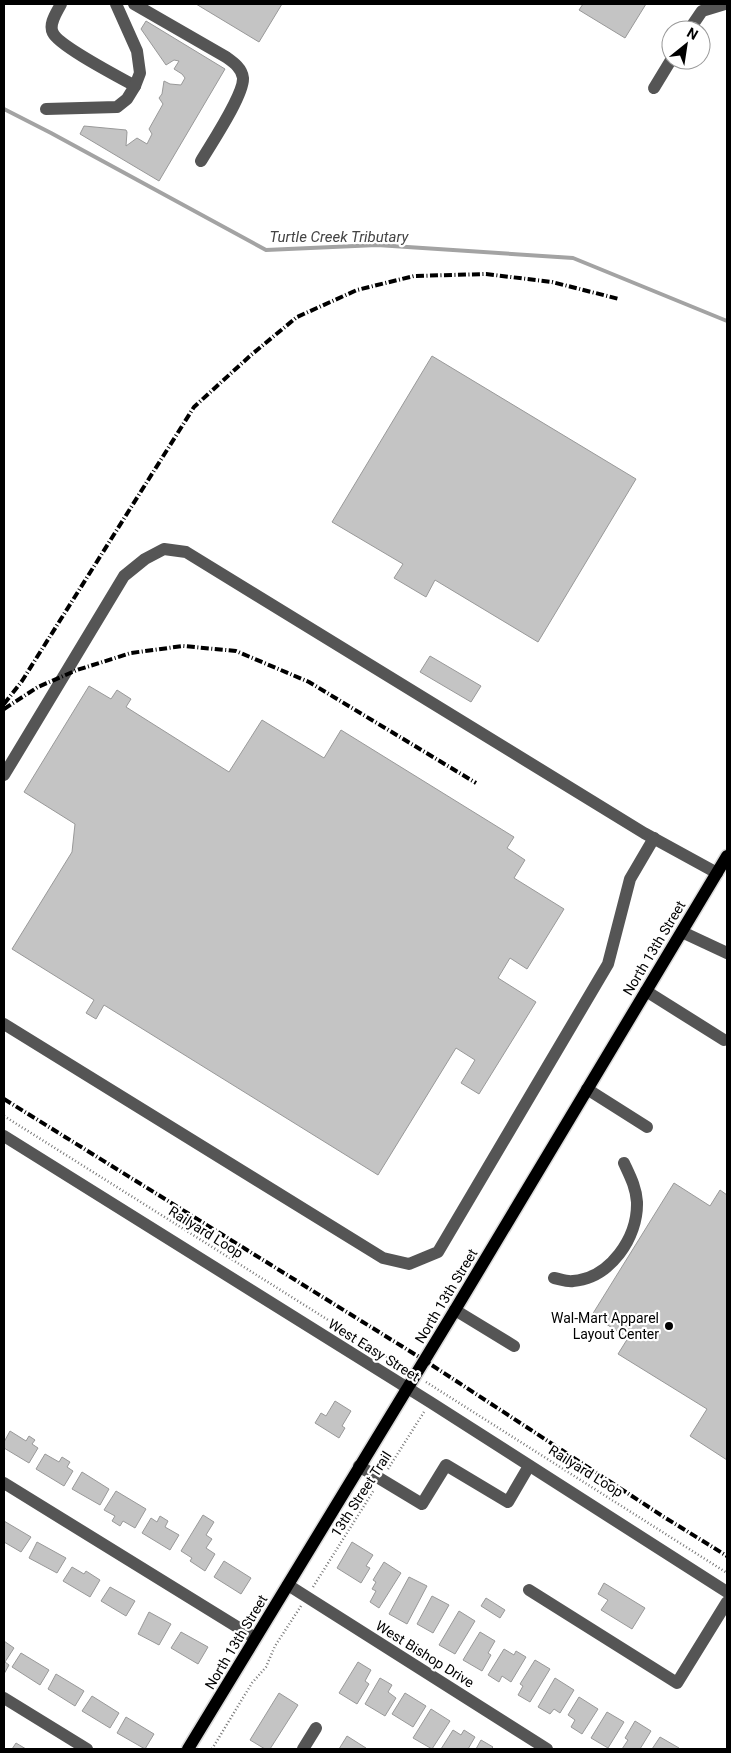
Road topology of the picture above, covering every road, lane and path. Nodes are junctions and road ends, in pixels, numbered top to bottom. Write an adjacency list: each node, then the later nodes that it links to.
1 (61, 4): 7 (street)
2 (116, 4): 7 (street)
3 (134, 4): 10 (street)
4 (725, 4): 5 (street)
5 (696, 20)
6 (665, 70): 8 (street)
7 (135, 86): 9 (street)
8 (654, 88)
9 (46, 109)
10 (201, 161)
11 (4, 775): 12 (street)
12 (654, 838): 14 (street); 18 (street)
13 (727, 856): 14 (main road, North 13th Street)
14 (717, 873): 15 (main road, North 13th Street)
15 (682, 932): 16 (street); 17 (main road, North 13th Street)
16 (727, 953)
17 (646, 991): 19 (street); 20 (main road, North 13th Street)
18 (4, 1024)
19 (724, 1040)
20 (587, 1089): 22 (street); 26 (main road, North 13th Street)
21 (4, 1116): 28 (path, Railyard Loop)
22 (647, 1127)
23 (4, 1136): 30 (street, West Easy Street)
24 (624, 1163): 25 (street)
25 (554, 1278)
26 (455, 1310): 27 (street); 30 (main road, North 13th Street)
27 (514, 1346)
28 (397, 1364)
29 (434, 1386): 36 (path, Railyard Loop)
30 (407, 1389): 32 (main road, North 13th Street); 33 (street, West Easy Street)
31 (424, 1412): 34 (path, 13th Street Trail)
32 (360, 1466): 34 (street); 37 (main road, North 13th Street)
33 (529, 1466): 34 (street); 40 (street, West Easy Street)
34 (380, 1479): 38 (path, 13th Street Trail)
35 (4, 1483): 43 (street)
36 (727, 1573)
37 (288, 1585): 43 (main road, North 13th Street); 50 (street, West Bishop Drive)
38 (314, 1586)
39 (529, 1590): 41 (street)
40 (727, 1592)
41 (727, 1602)
42 (300, 1608): 48 (path)
43 (255, 1638): 47 (main road, North 13th Street)
44 (4, 1698): 46 (street)
45 (316, 1728): 49 (street)
46 (87, 1749)
47 (188, 1749)
48 (212, 1749)
49 (303, 1749)
50 (547, 1749)

